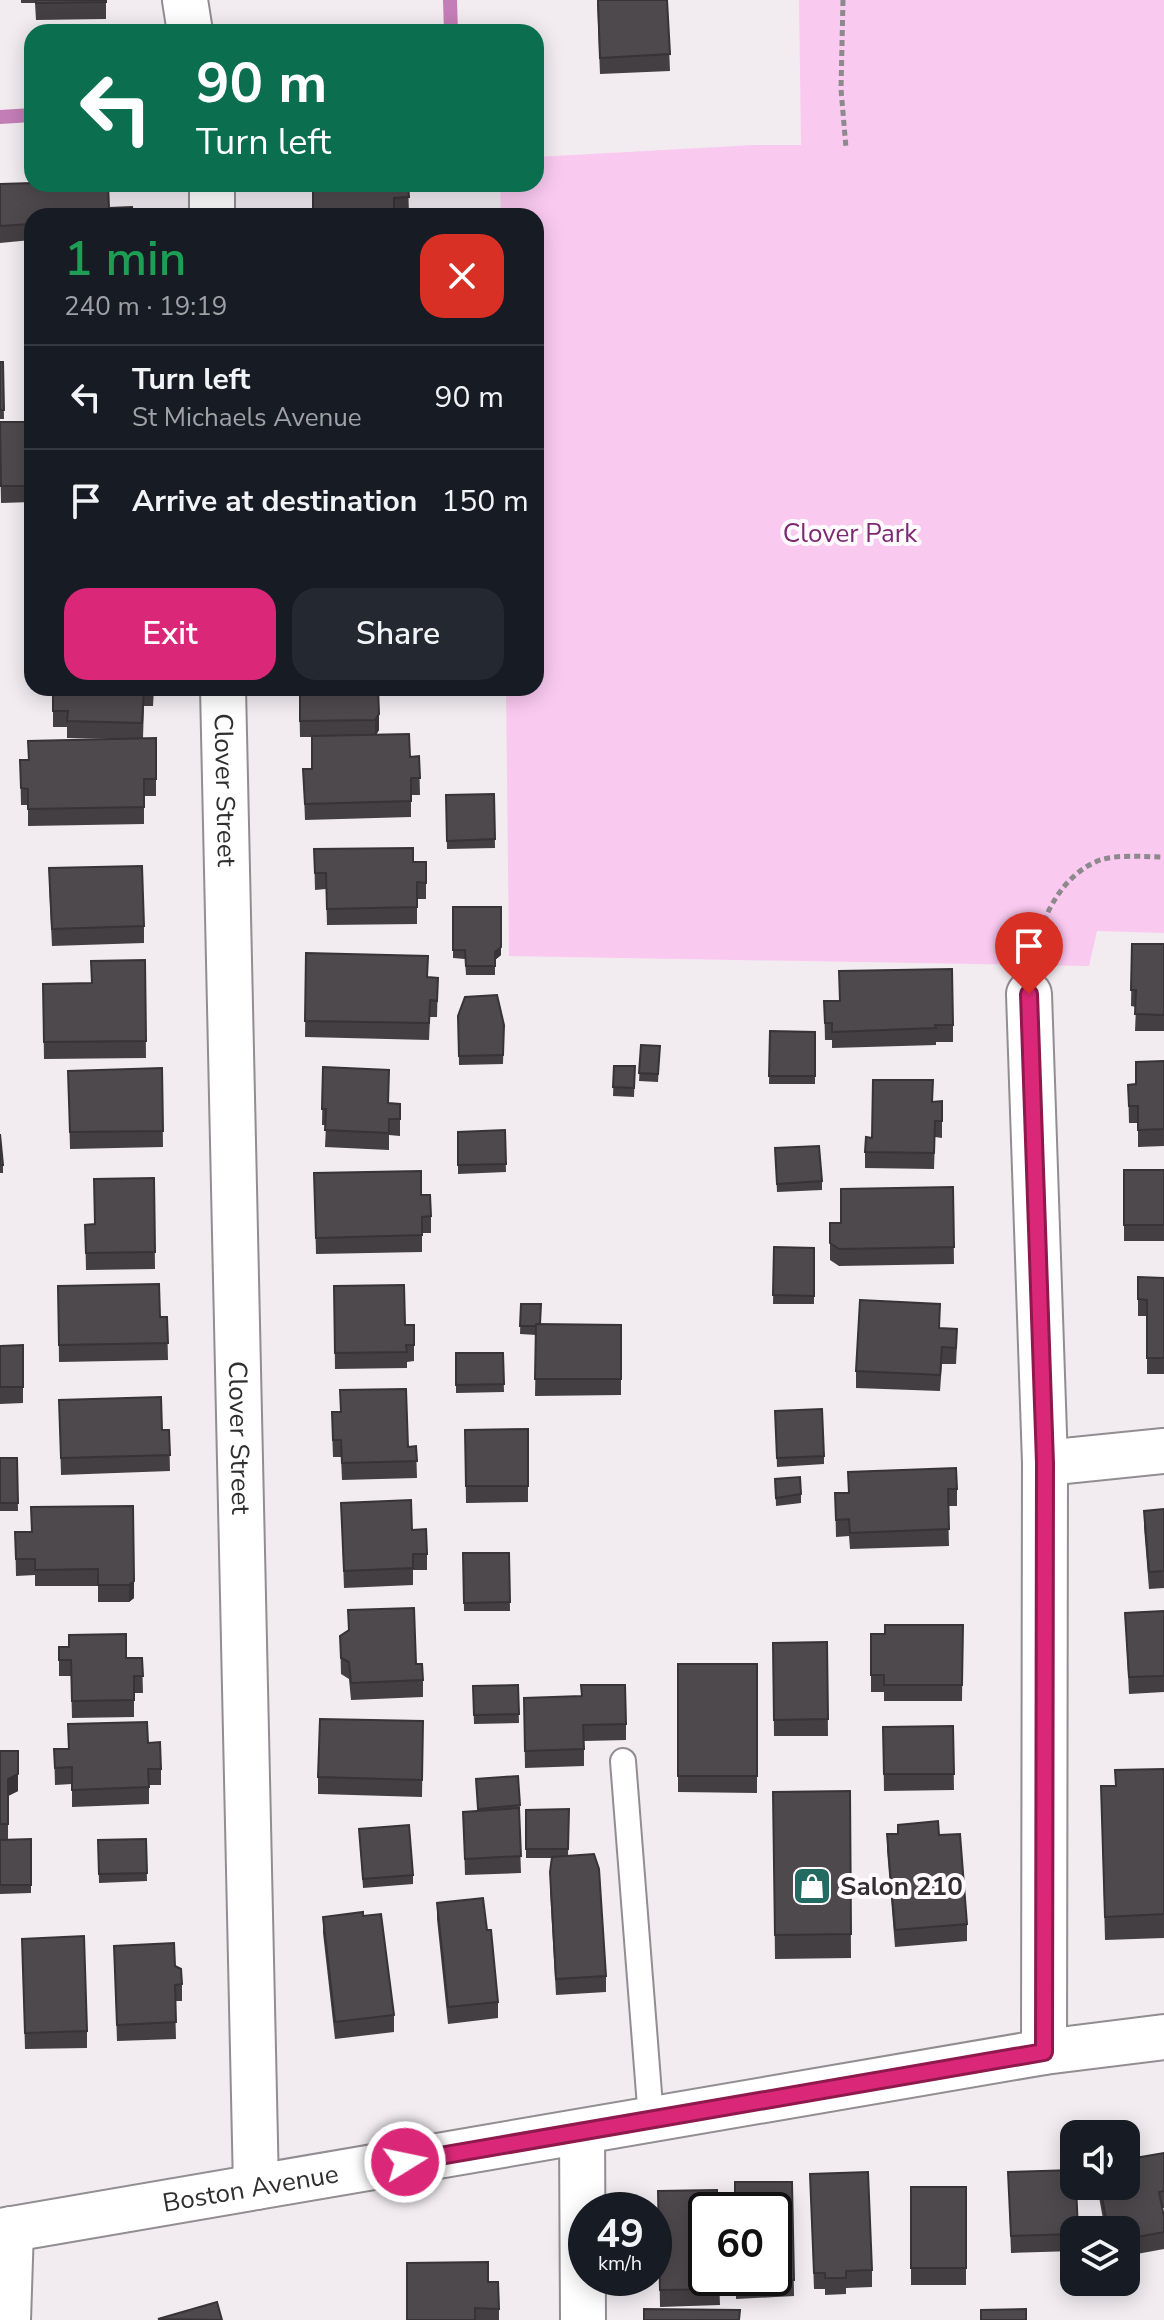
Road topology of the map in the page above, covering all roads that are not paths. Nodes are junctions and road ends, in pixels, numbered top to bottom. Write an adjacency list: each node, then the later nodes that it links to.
1 (185, 0): 2 (street)
2 (189, 24)
3 (223, 696): 12 (street, Clover Street)
4 (1029, 994): 6 (street)
5 (1164, 1451): 6 (street)
6 (1045, 1463): 9 (street)
7 (623, 1761): 10 (lane)
8 (1164, 2037): 9 (street, Boston Avenue)
9 (1044, 2052): 10 (street, Boston Avenue)
10 (651, 2119): 11 (street, Boston Avenue)
11 (582, 2132): 12 (street, Boston Avenue); 15 (street)
12 (256, 2187): 13 (street, Boston Avenue)
13 (6, 2230): 14 (street)
14 (8, 2320)
15 (583, 2320)

